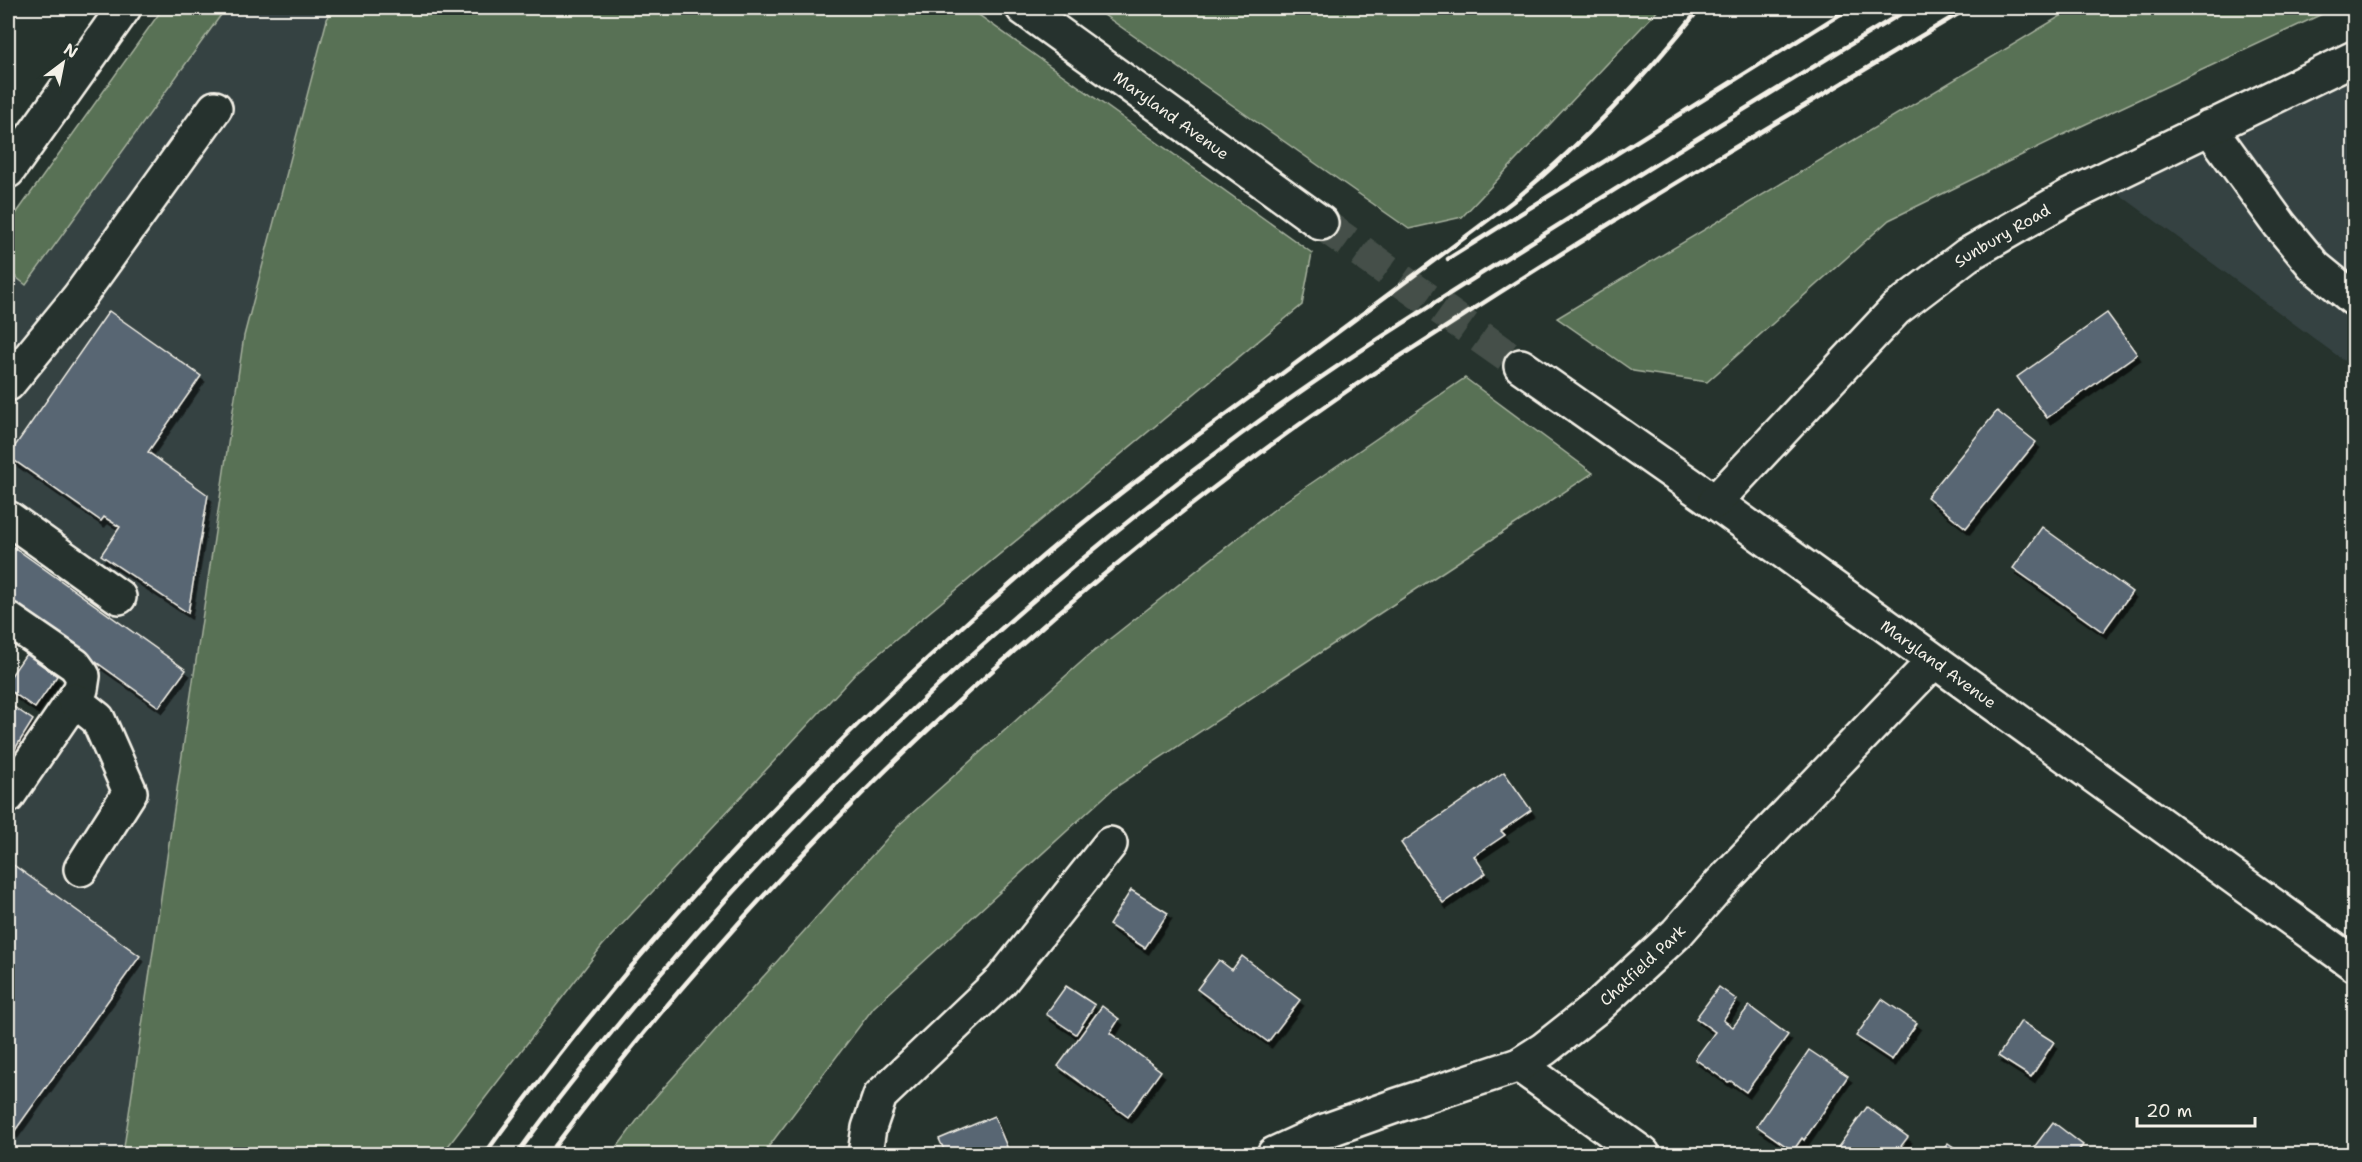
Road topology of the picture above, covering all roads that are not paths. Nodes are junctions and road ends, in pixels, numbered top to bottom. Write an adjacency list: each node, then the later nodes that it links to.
1 (124, 8): 6 (street)
2 (1023, 8): 7 (street, Maryland Avenue)
3 (2355, 58): 5 (street, Sunbury Road)
4 (215, 108): 10 (street)
5 (2209, 127): 8 (street); 11 (street, Sunbury Road)
6 (8, 171)
7 (1321, 223)
8 (2355, 299)
9 (1521, 366): 11 (street, Maryland Avenue)
10 (11, 374)
11 (1715, 502): 15 (street, Maryland Avenue)
12 (8, 518): 13 (street)
13 (118, 597)
14 (8, 619): 16 (street)
15 (1934, 661): 20 (street, Maryland Avenue); 21 (street, Chatfield Park)
16 (78, 688): 17 (street); 19 (street)
17 (8, 796)
18 (1110, 844): 22 (street)
19 (81, 869)
20 (2355, 964)
21 (1519, 1065): 23 (street, Chatfield Park); 24 (street)
22 (865, 1155)
23 (1274, 1155)
24 (1643, 1155)

